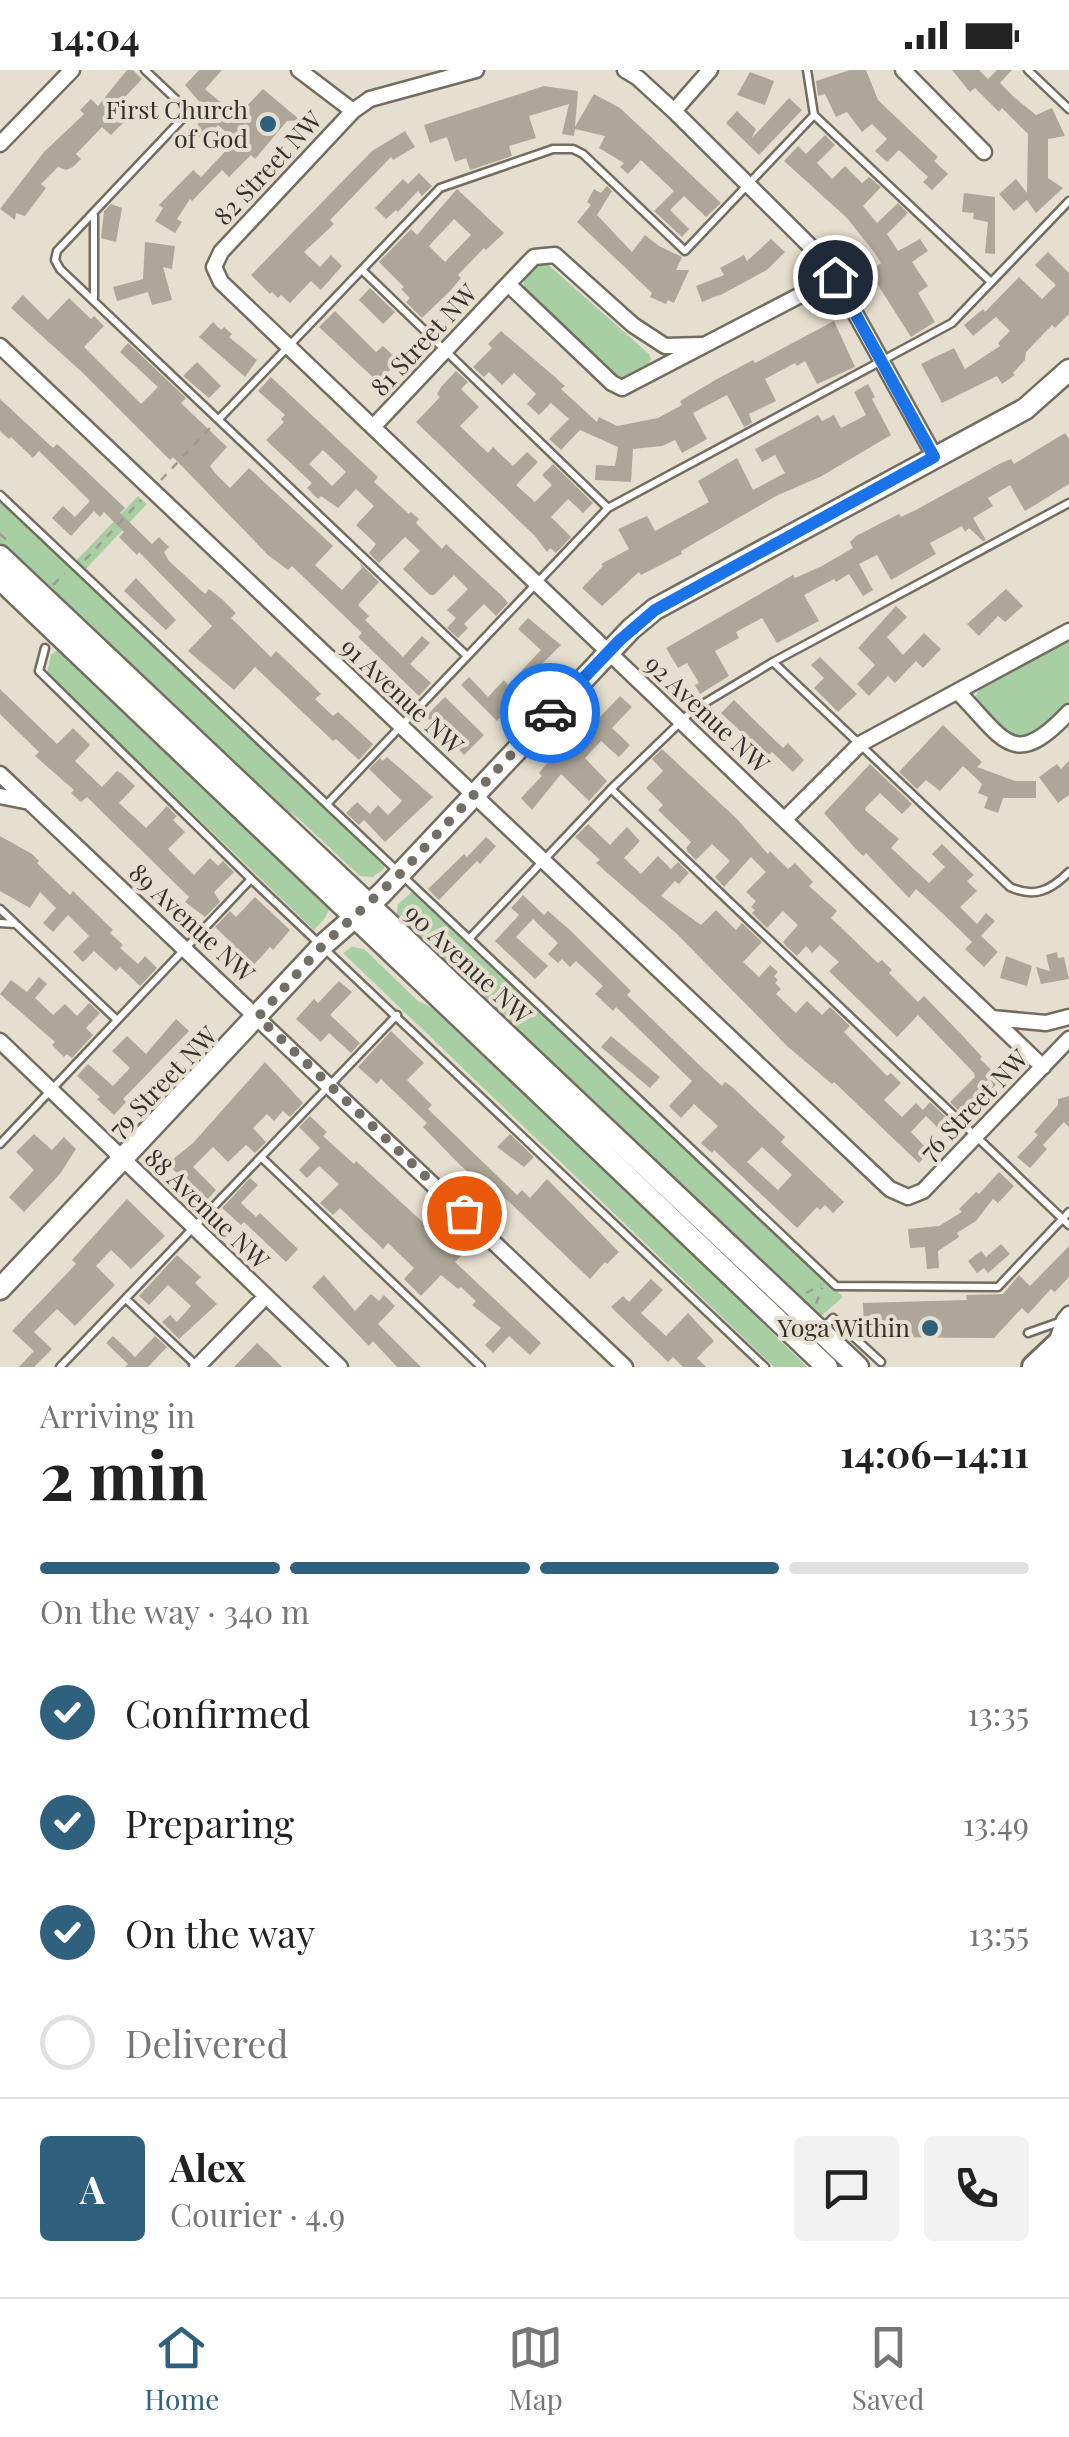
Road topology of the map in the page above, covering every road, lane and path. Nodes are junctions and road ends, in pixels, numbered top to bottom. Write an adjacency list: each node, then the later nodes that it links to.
1 (72, 70): 14 (street)
2 (145, 70): 18 (lane)
3 (299, 70): 11 (street)
4 (476, 70): 11 (street, 82 Street NW)
5 (625, 70): 12 (street)
6 (710, 70): 12 (street)
7 (808, 70): 13 (lane)
8 (903, 70): 15 (street)
9 (1028, 70): 10 (lane)
10 (1069, 109)
11 (353, 110): 19 (street, 82 Street NW)
12 (674, 111): 16 (street)
13 (814, 114): 16 (lane); 22 (lane)
14 (0, 144)
15 (984, 152)
16 (748, 185): 20 (lane); 21 (street)
17 (1069, 202): 22 (lane)
18 (96, 210): 24 (lane); 24 (lane)
19 (214, 267): 27 (street, 92 Avenue NW)
20 (362, 270): 27 (lane); 28 (lane)
21 (835, 277): 25 (street, 81 Street NW); 29 (street)
22 (991, 282): 29 (lane)
23 (508, 284): 25 (street, 81 Street NW); 25 (street, 81 Street NW); 28 (street, 81 Street NW)
24 (96, 304): 31 (lane)
25 (708, 345)
26 (0, 346): 48 (street, 91 Avenue NW)
27 (288, 348): 31 (lane); 32 (street, 92 Avenue NW)
28 (445, 350): 32 (street, 81 Street NW); 36 (lane)
29 (882, 362): 33 (street); 36 (lane)
30 (1069, 370): 33 (main road, 79 Street NW)
31 (218, 420): 43 (lane)
32 (373, 427): 39 (street, 92 Avenue NW)
33 (934, 457): 42 (main road, 79 Street NW)
34 (0, 495): 55 (lane)
35 (1069, 503): 44 (lane)
36 (608, 508): 39 (lane)
37 (0, 556): 62 (main road, 90 Avenue NW)
38 (0, 579): 62 (main road, 90 Avenue NW)
39 (536, 584): 42 (street, 92 Avenue NW); 43 (lane)
40 (1069, 630): 45 (street)
41 (45, 648): 60 (lane)
42 (608, 652): 47 (street, 92 Avenue NW); 52 (main road, 79 Street NW)
43 (468, 656): 48 (lane)
44 (773, 662): 47 (lane); 49 (lane)
45 (958, 692): 46 (street); 49 (street)
46 (1069, 712)
47 (681, 720): 51 (lane); 56 (street, 92 Avenue NW)
48 (401, 726): 52 (street, 91 Avenue NW); 55 (lane)
49 (860, 744): 56 (street); 58 (lane)
50 (0, 774): 54 (street, 89 Avenue NW)
51 (611, 790): 57 (lane); 78 (lane)
52 (473, 794): 57 (street, 91 Avenue NW); 59 (main road, 79 Street NW)
53 (0, 796): 54 (street)
54 (30, 802): 67 (street, 89 Avenue NW)
55 (327, 804): 59 (lane)
56 (785, 819): 71 (street, 92 Avenue NW)
57 (544, 860): 65 (lane); 82 (street, 91 Avenue NW)
58 (1069, 872)
59 (400, 874): 62 (main road, 79 Street NW); 65 (lane)
60 (252, 879): 66 (lane); 67 (lane)
61 (0, 909): 64 (lane)
62 (362, 910): 66 (main road, 79 Street NW); 89 (main road, 90 Avenue NW); 99 (main road, 90 Avenue NW)
63 (0, 923): 64 (lane)
64 (16, 924): 72 (lane)
65 (470, 939): 83 (lane)
66 (323, 945): 68 (lane); 69 (main road, 79 Street NW)
67 (186, 948): 69 (street, 89 Avenue NW); 72 (lane)
68 (397, 1015): 76 (lane); 98 (lane)
69 (258, 1017): 76 (street, 89 Avenue NW); 81 (main road, 79 Street NW)
70 (1069, 1017): 71 (street)
71 (992, 1018): 75 (street, 92 Avenue NW)
72 (117, 1020): 77 (lane)
73 (1069, 1040): 75 (street, 76 Street NW)
74 (0, 1041): 77 (street, 88 Avenue NW)
75 (1043, 1066): 78 (street, 76 Street NW)
76 (330, 1085): 80 (lane); 97 (street, 89 Avenue NW)
77 (50, 1090): 79 (lane); 81 (street, 88 Avenue NW)
78 (976, 1136): 82 (street, 76 Street NW); 83 (lane)
79 (0, 1144)
80 (262, 1158): 84 (lane); 96 (lane)
81 (123, 1160): 84 (street, 88 Avenue NW); 86 (main road, 79 Street NW)
82 (908, 1197)
83 (1067, 1218)
84 (194, 1228): 87 (street, 88 Avenue NW); 88 (lane)
85 (824, 1283): 89 (path)
86 (0, 1289)
87 (266, 1296): 94 (street); 95 (street, 88 Avenue NW)
88 (127, 1300): 93 (lane); 94 (lane)
89 (817, 1321): 92 (lane); 100 (main road, 90 Avenue NW)
90 (1028, 1333): 91 (lane)
91 (1065, 1346): 101 (main road)
92 (881, 1362)
93 (60, 1367)
94 (197, 1367)
95 (340, 1367)
96 (481, 1367)
97 (625, 1367)
98 (764, 1367)
99 (827, 1367)
100 (858, 1367)
101 (1034, 1367)

